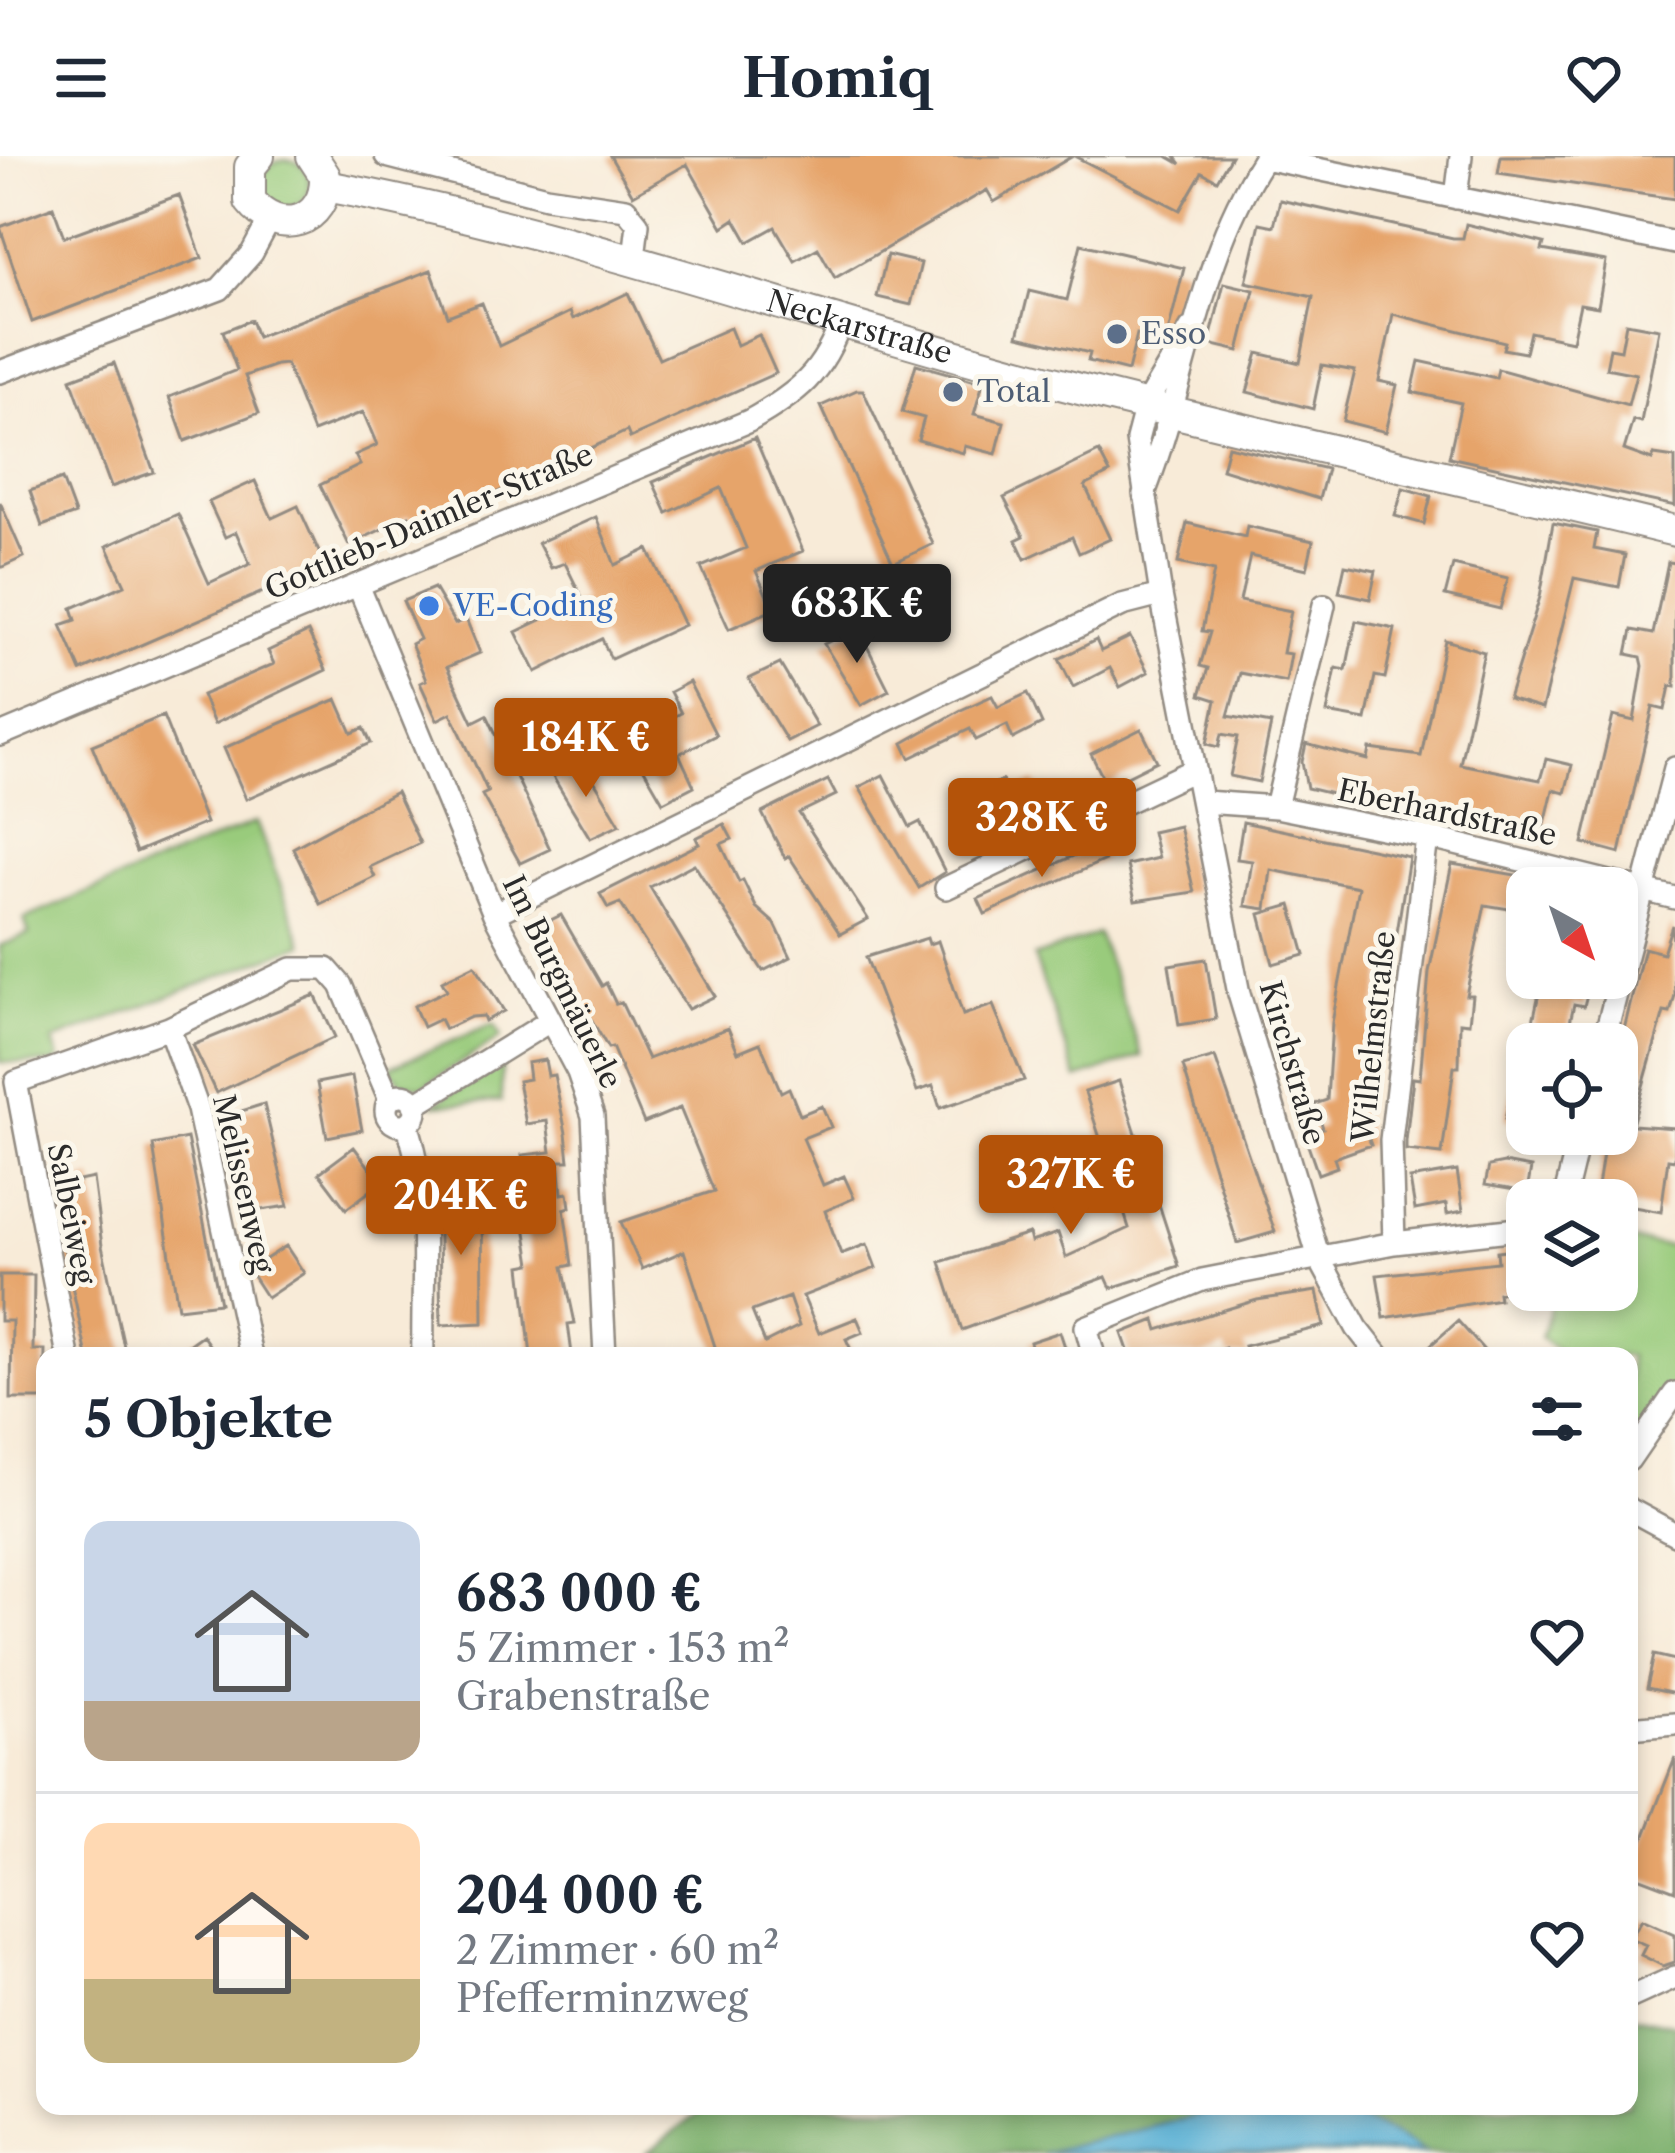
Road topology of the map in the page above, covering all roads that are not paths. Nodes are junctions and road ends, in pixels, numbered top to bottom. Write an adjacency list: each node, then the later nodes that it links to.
1 (312, 156): 6 (main road)
2 (386, 156): 10 (street)
3 (1461, 156): 7 (street)
4 (1263, 157): 7 (street); 13 (street, Kirchstraße)
5 (247, 160): 8 (main road)
6 (326, 186): 8 (main road); 10 (main road, Neckarstraße)
7 (1456, 199): 9 (street)
8 (269, 221): 12 (street)
9 (1675, 243)
10 (634, 257): 11 (main road, Neckarstraße)
11 (842, 319): 13 (main road, Neckarstraße); 15 (street, Gottlieb-Daimler-Straße)
12 (0, 372)
13 (1162, 405): 14 (main road, Neckarstraße); 16 (street, Kirchstraße)
14 (1675, 531)
15 (358, 585): 18 (street, Gottlieb-Daimler-Straße); 27 (street, Im Burgmäuerle)
16 (1160, 595): 20 (street, Kirchstraße); 27 (street)
17 (1324, 605): 22 (street)
18 (0, 735)
19 (1675, 768): 24 (street)
20 (1194, 770): 21 (street, Kirchstraße); 25 (street)
21 (1204, 802): 22 (street, Eberhardstraße); 35 (street, Kirchstraße)
22 (1276, 808): 23 (street, Eberhardstraße)
23 (1427, 838): 24 (street, Eberhardstraße); 34 (street, Wilhelmstraße)
24 (1642, 886): 26 (street, Eberhardstraße); 29 (street)
25 (946, 888)
26 (1675, 898)
27 (494, 914): 28 (street, Im Burgmäuerle)
28 (548, 1022): 32 (street); 39 (street, Im Burgmäuerle)
29 (1608, 1023)
30 (169, 1028): 31 (street); 32 (street); 37 (street, Melissenweg)
31 (8, 1081): 36 (street, Salbeiweg)
32 (410, 1114): 38 (street)
33 (1506, 1230): 34 (street)
34 (1394, 1243): 35 (street)
35 (1319, 1258): 40 (street); 41 (street, Kirchstraße)
36 (66, 1347)
37 (248, 1347)
38 (423, 1347)
39 (604, 1347)
40 (1092, 1347)
41 (1372, 1347)
42 (1675, 1393): 43 (street)
43 (1638, 1447)
44 (1638, 1514): 45 (street)
45 (1675, 1534)
46 (1675, 1724): 47 (street)
47 (1638, 1727)
48 (1675, 1977): 49 (street)
49 (1638, 1994)

